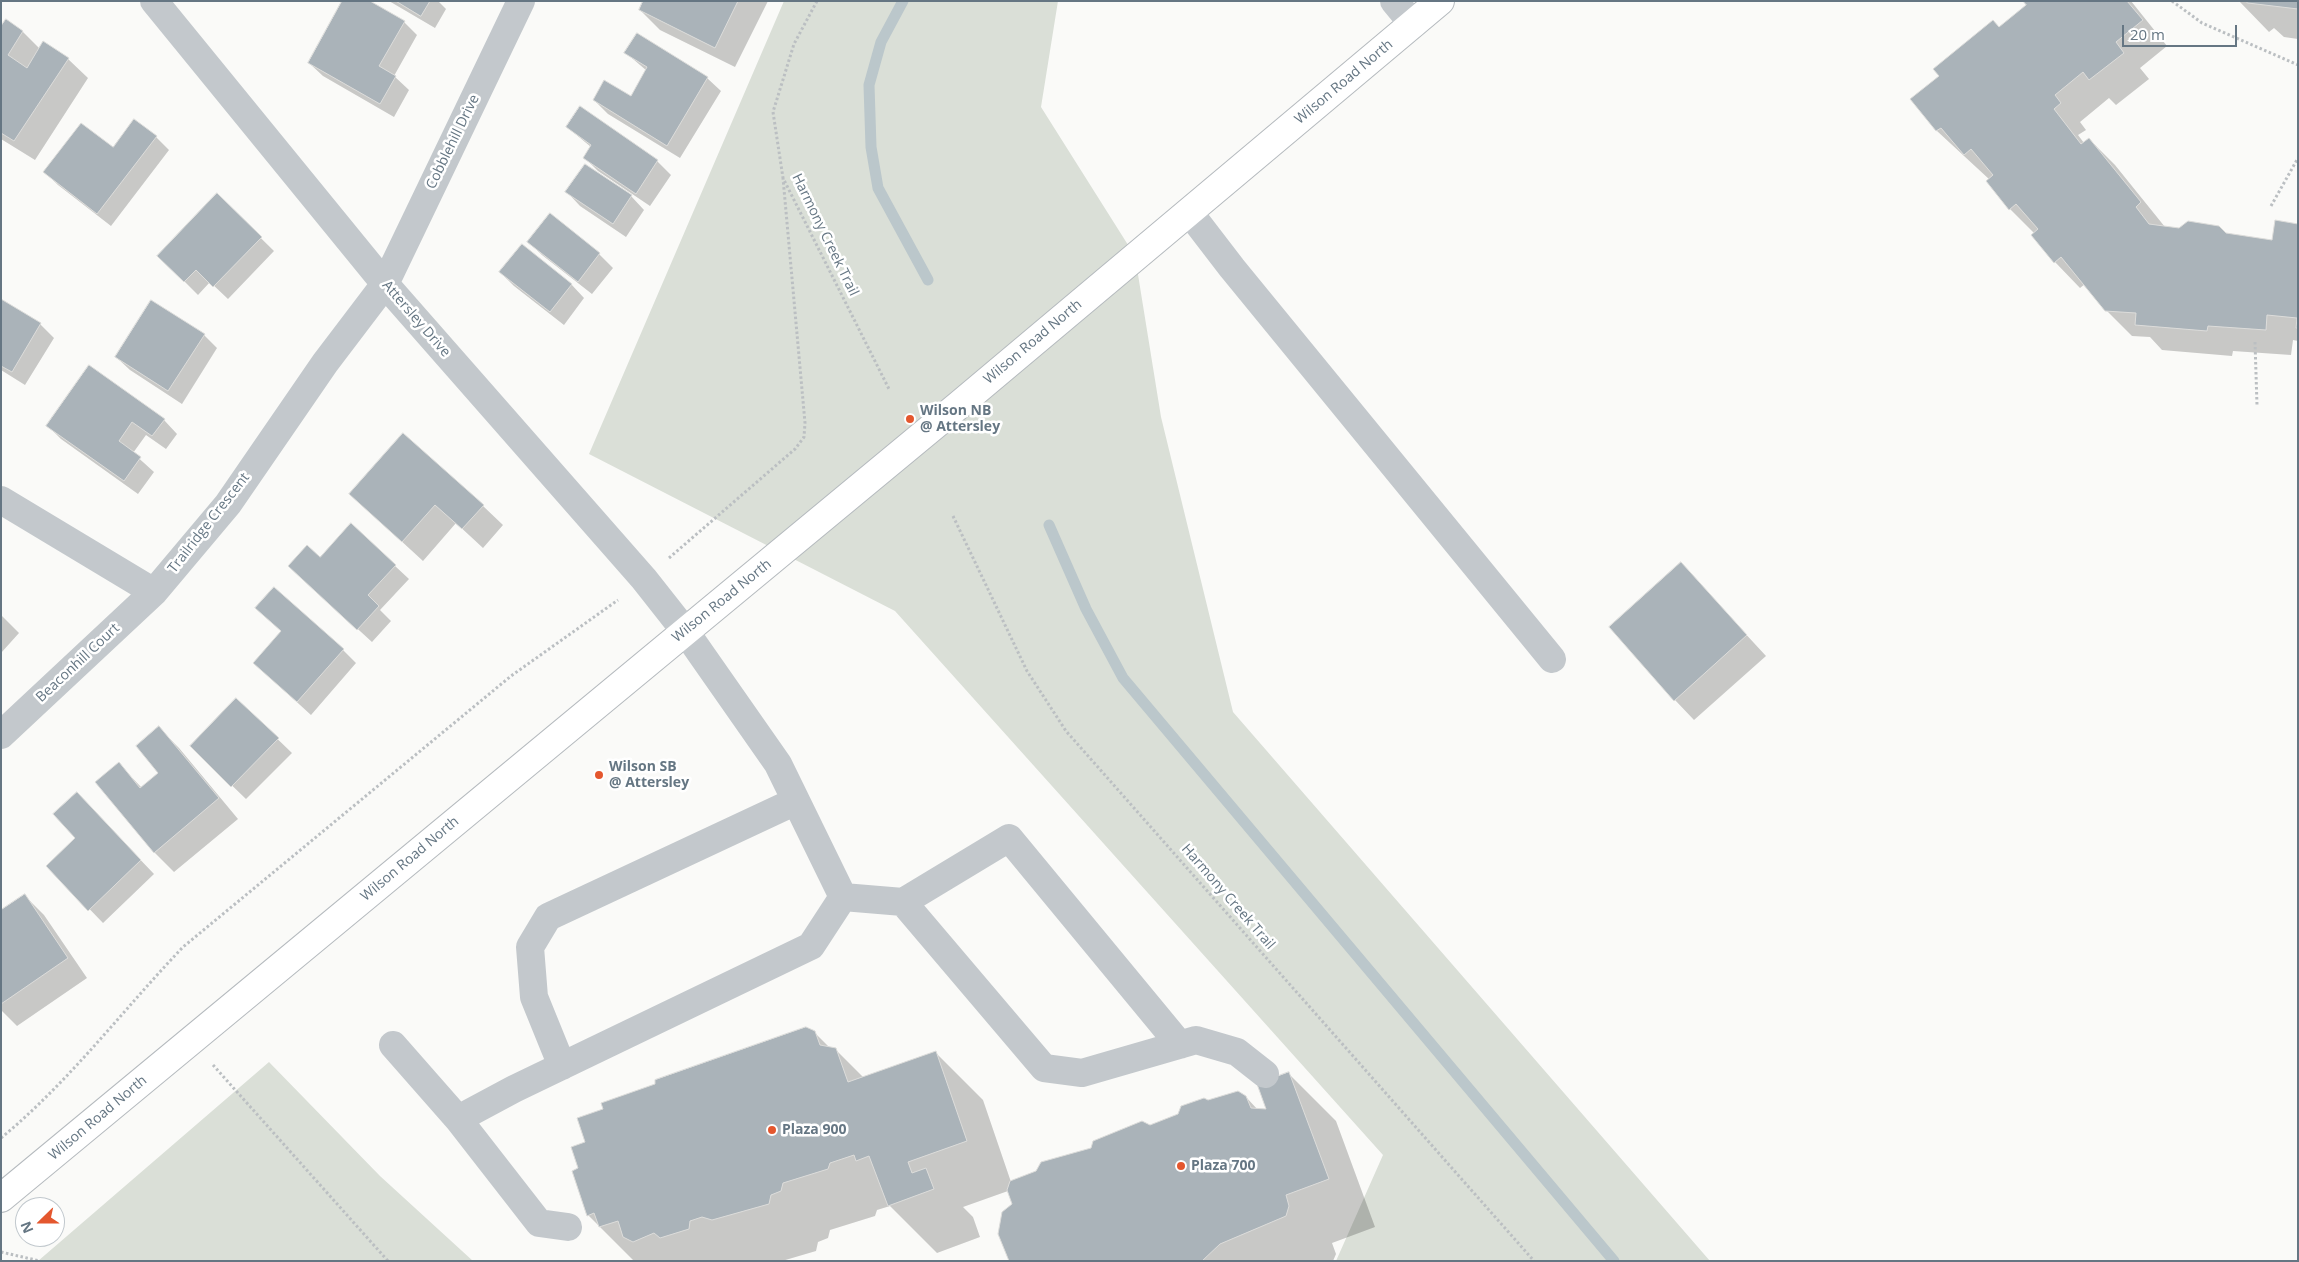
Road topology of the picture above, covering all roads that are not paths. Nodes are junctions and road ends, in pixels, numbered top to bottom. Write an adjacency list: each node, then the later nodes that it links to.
1 (154, 1): 7 (street, Attersley Drive)
2 (521, 1): 7 (street, Cobblehill Drive)
3 (1394, 1): 5 (street)
4 (1440, 1): 5 (main road, Wilson Road North)
5 (1413, 24): 6 (main road, Wilson Road North)
6 (1189, 212): 10 (main road, Wilson Road North); 11 (street)
7 (385, 284): 9 (street, Trailridge Crescent); 10 (street, Attersley Drive)
8 (1, 500): 9 (street)
9 (154, 592): 12 (street, Beaconhill Court)
10 (685, 631): 13 (street, Attersley Drive); 21 (main road, Wilson Road North)
11 (1552, 659)
12 (1, 735)
13 (796, 801): 14 (street, Attersley Drive); 18 (street)
14 (843, 897): 15 (street); 18 (street)
15 (903, 902): 17 (street); 17 (street)
16 (393, 1045): 20 (street)
17 (1180, 1045): 19 (street)
18 (562, 1066): 20 (street)
19 (1265, 1074)
20 (458, 1119): 22 (street)
21 (1, 1198)
22 (568, 1227)

